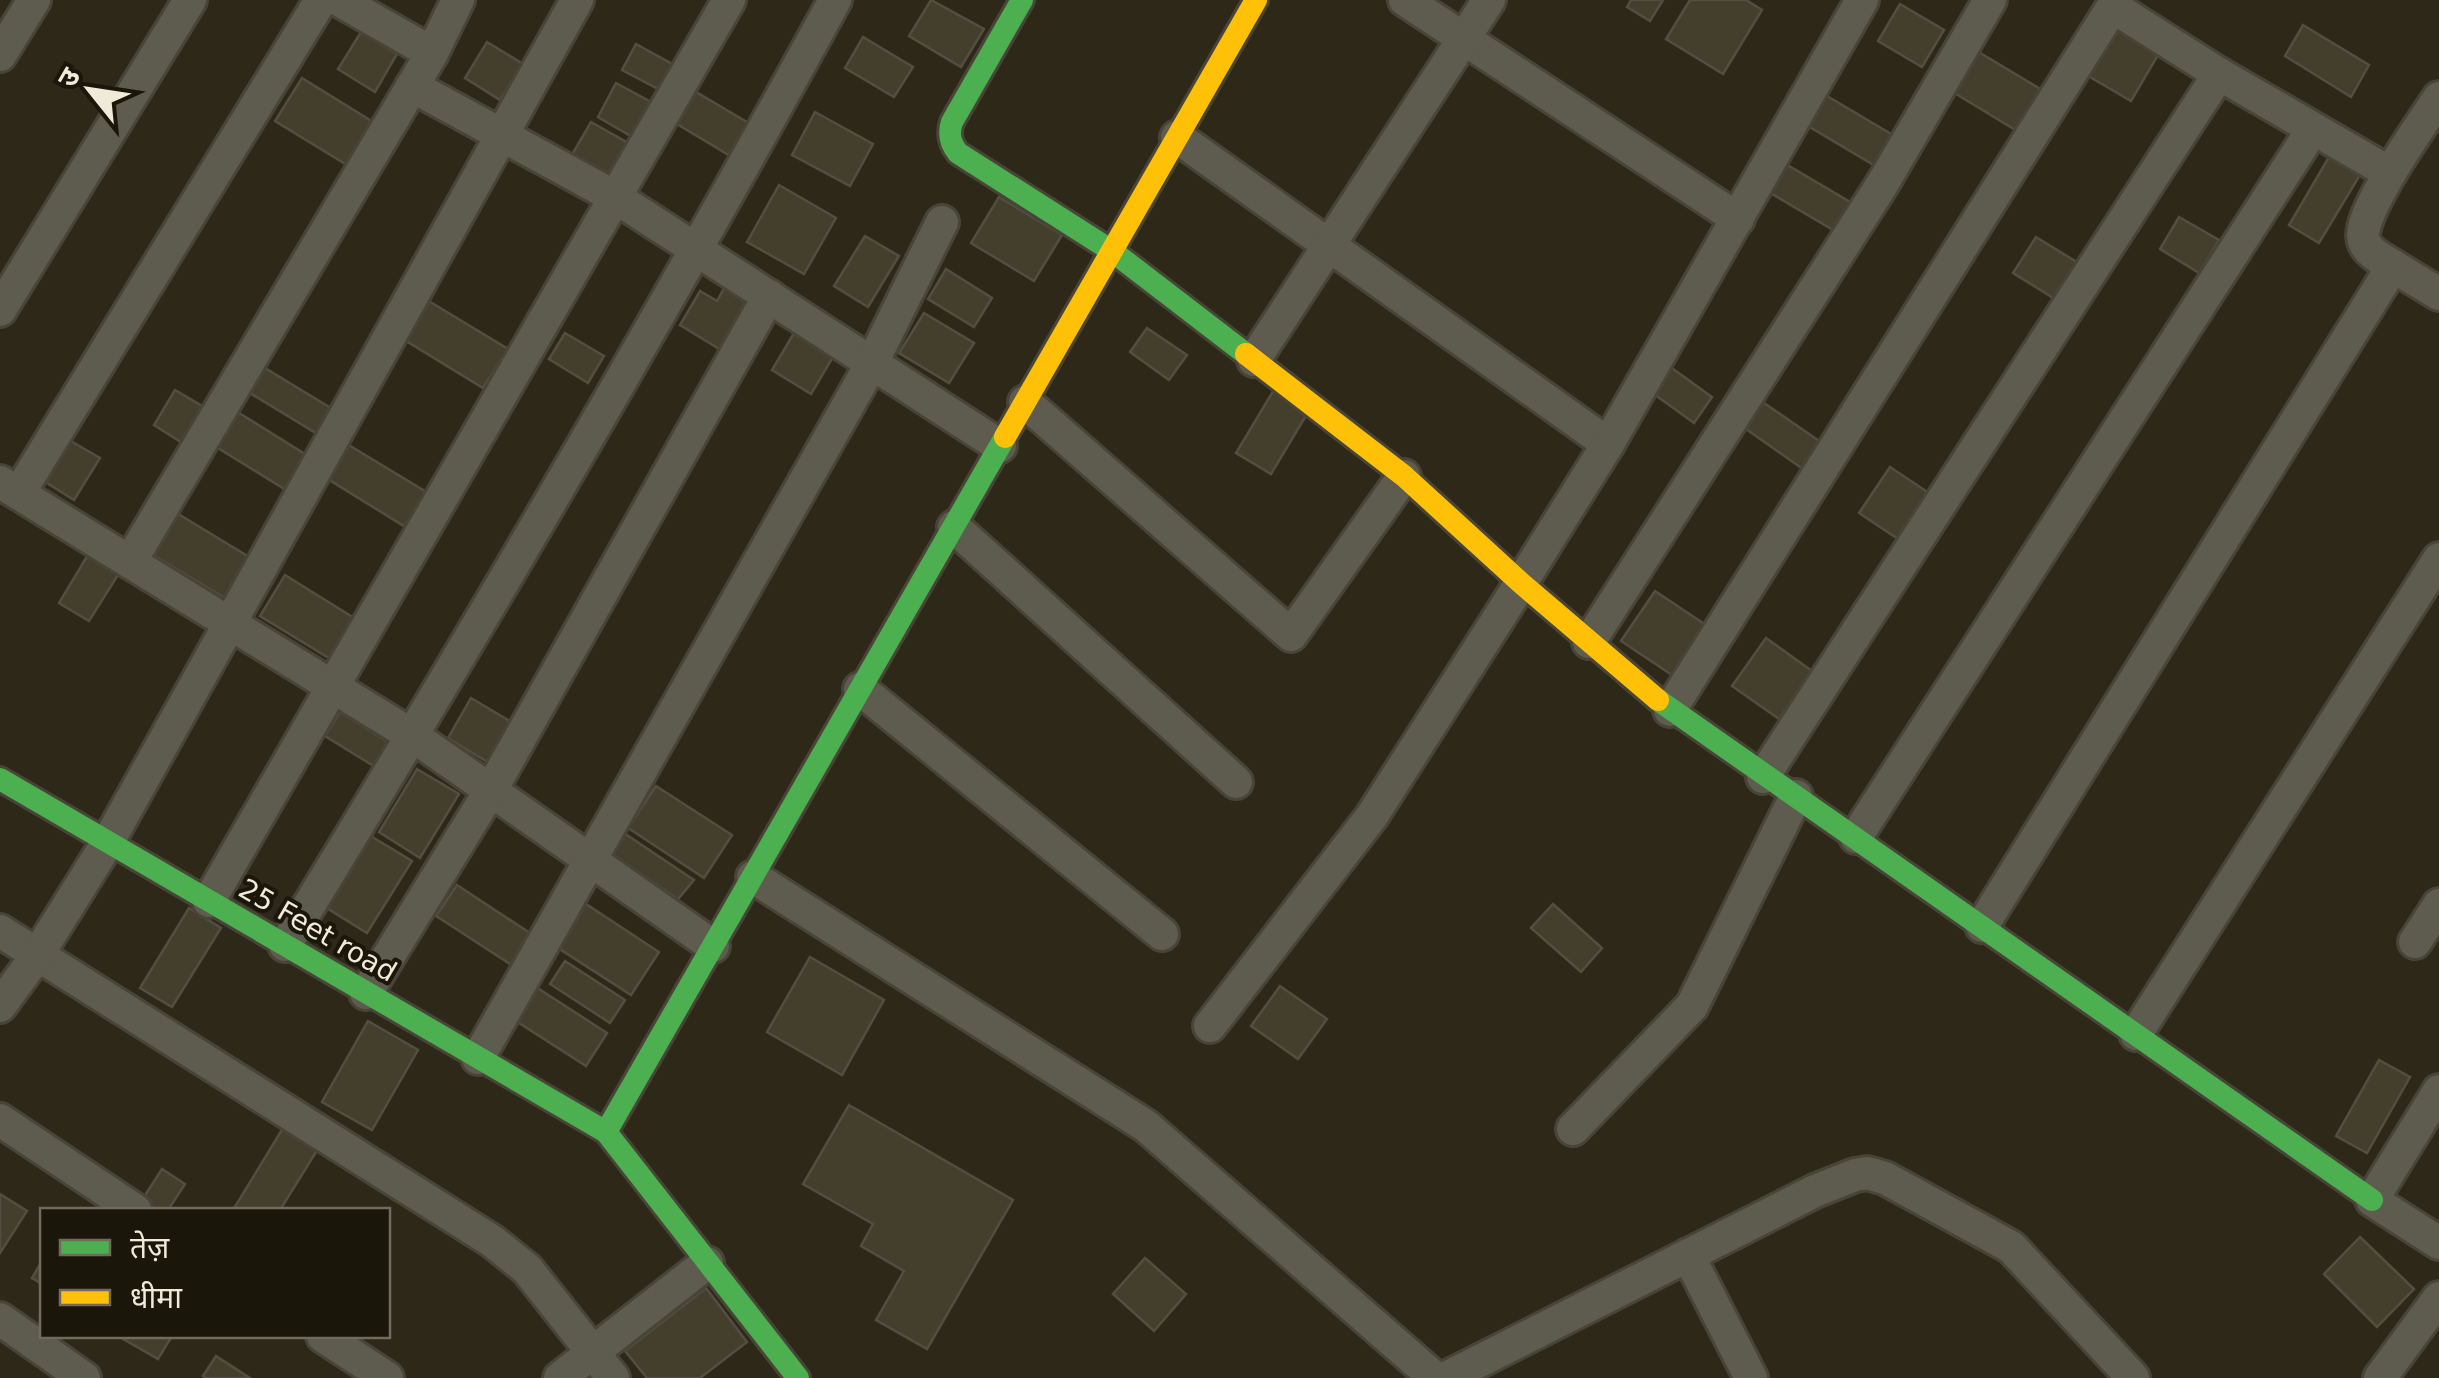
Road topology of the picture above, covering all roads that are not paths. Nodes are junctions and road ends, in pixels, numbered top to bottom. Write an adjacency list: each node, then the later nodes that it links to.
1 (34, 0): 18 (street)
2 (190, 0): 35 (street)
3 (322, 0): 42 (street)
4 (339, 0): 17 (street)
5 (458, 0): 17 (street)
6 (578, 0): 23 (street)
7 (729, 0): 26 (street)
8 (836, 0): 30 (street)
9 (1022, 0): 31 (street)
10 (1256, 0): 24 (street)
11 (1405, 0): 16 (street)
12 (1489, 0): 16 (street)
13 (1862, 0): 27 (street)
14 (1990, 0): 48 (street)
15 (2115, 4): 19 (street); 51 (street)
16 (1466, 39): 27 (street); 29 (street)
17 (432, 53): 20 (street)
18 (0, 55)
19 (2219, 74): 22 (street); 53 (street)
20 (412, 86): 23 (street); 45 (street)
21 (2439, 98): 25 (street)
22 (2313, 130): 25 (street); 58 (street)
23 (502, 136): 26 (street); 47 (street)
24 (1178, 137): 29 (street); 31 (street)
25 (2390, 173): 32 (street)
26 (615, 197): 30 (street); 49 (street)
27 (1738, 219): 39 (street)
28 (942, 222): 37 (street)
29 (1330, 246): 36 (street); 39 (street)
30 (699, 248): 34 (street); 52 (street)
31 (1112, 251): 36 (street); 38 (street)
32 (2392, 266): 33 (street); 64 (street)
33 (2439, 294)
34 (770, 296): 37 (street); 56 (street)
35 (0, 310)
36 (1254, 360): 41 (street)
37 (872, 362): 40 (street); 60 (street)
38 (1026, 402): 40 (street); 41 (street)
39 (1608, 444): 46 (street)
40 (1000, 446): 43 (street)
41 (1404, 476): 46 (street)
42 (9, 488): 45 (street)
43 (954, 527): 50 (street); 55 (street)
44 (2439, 558): 74 (street)
45 (130, 562): 47 (street)
46 (1522, 583): 48 (street); 73 (street)
47 (230, 622): 49 (street); 59 (street)
48 (1588, 642): 51 (street)
49 (334, 686): 52 (street); 62 (street)
50 (860, 690): 61 (street); 66 (street)
51 (1670, 710): 53 (street)
52 (413, 736): 56 (street); 68 (street)
53 (1763, 777): 57 (street)
54 (0, 779): 59 (street, 25 Feet road)
55 (1236, 782)
56 (492, 788): 60 (street); 71 (street)
57 (1796, 796): 58 (street); 78 (street)
58 (1856, 837): 64 (street)
59 (108, 842): 62 (street, 25 Feet road); 70 (street)
60 (592, 860): 69 (street); 75 (street)
61 (753, 877): 69 (street); 94 (street)
62 (209, 901): 68 (street, 25 Feet road)
63 (2439, 905): 67 (street)
64 (1982, 926): 74 (street)
65 (0, 931): 70 (street)
66 (1162, 934)
67 (2415, 942)
68 (284, 946): 71 (street, 25 Feet road)
69 (713, 946): 79 (street)
70 (38, 954): 72 (street); 88 (street)
71 (366, 993): 75 (street, 25 Feet road)
72 (0, 1006)
73 (1210, 1026)
74 (2136, 1034): 80 (street)
75 (478, 1058): 79 (street, 25 Feet road)
76 (2439, 1091): 80 (street)
77 (0, 1120): 81 (street)
78 (1572, 1129)
79 (606, 1132): 84 (street)
80 (2372, 1200): 82 (street)
81 (133, 1208)
82 (2439, 1243)
83 (1688, 1255): 95 (street); 96 (street); 97 (street)
84 (707, 1263): 88 (street); 93 (street)
85 (2439, 1298): 98 (street)
86 (0, 1319): 89 (street)
87 (326, 1338): 90 (street)
88 (594, 1351): 91 (street); 92 (street)
89 (84, 1378)
90 (387, 1378)
91 (560, 1378)
92 (613, 1378)
93 (798, 1378)
94 (1434, 1378)
95 (1446, 1378)
96 (1752, 1378)
97 (2133, 1378)
98 (2380, 1378)

